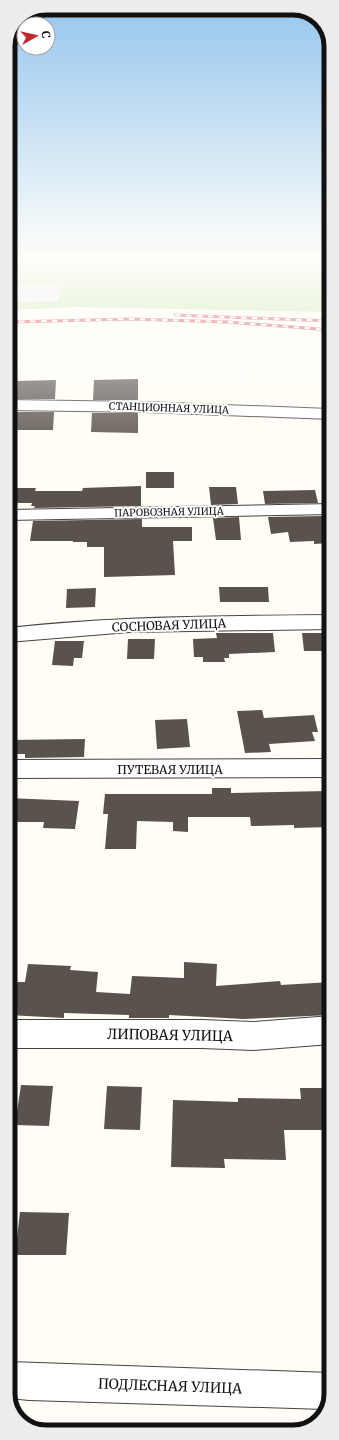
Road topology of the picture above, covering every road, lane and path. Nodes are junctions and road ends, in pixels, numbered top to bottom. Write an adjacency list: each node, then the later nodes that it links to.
1 (15, 405): 2 (street, СТАНЦИОННАЯ УЛИЦА)
2 (324, 414)
3 (324, 509): 4 (street, ПАРОВОЗНАЯ УЛИЦА)
4 (15, 515)
5 (324, 622): 6 (street, СОСНОВАЯ УЛИЦА)
6 (15, 634)
7 (324, 768): 8 (street, ПУТЕВАЯ УЛИЦА)
8 (15, 769)
9 (324, 1031): 10 (street, ЛИПОВАЯ УЛИЦА)
10 (15, 1034)
11 (15, 1381): 12 (street, ПОДЛЕСНАЯ УЛИЦА)
12 (324, 1391)

